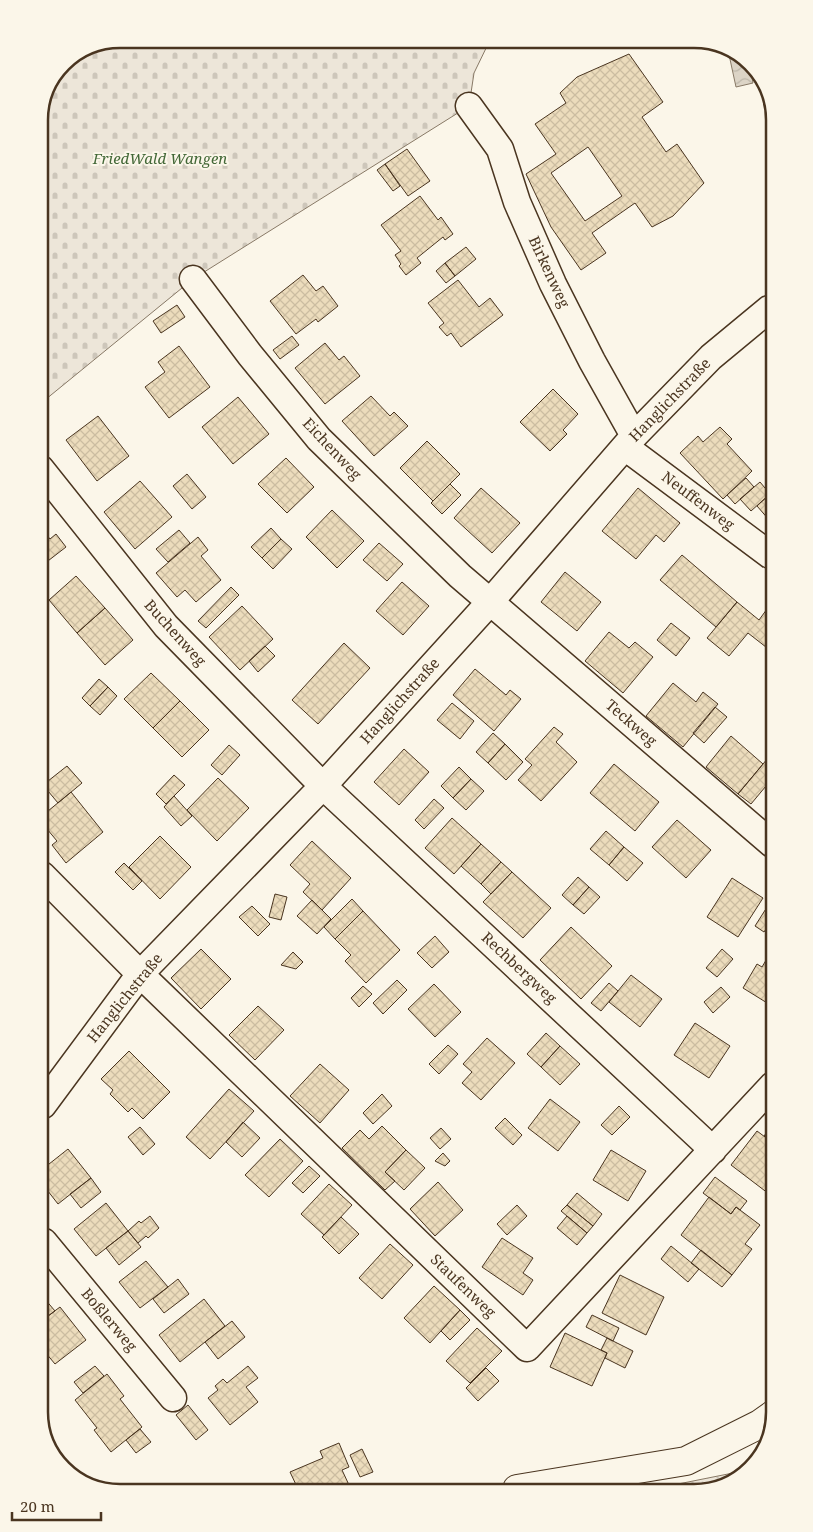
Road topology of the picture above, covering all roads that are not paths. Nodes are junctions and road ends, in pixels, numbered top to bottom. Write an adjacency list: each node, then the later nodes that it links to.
1 (469, 106): 4 (street, Birkenweg)
2 (193, 279): 7 (street, Eichenweg)
3 (766, 311): 4 (street, Hanglichstraße)
4 (630, 441): 6 (street, Neuffenweg); 7 (street, Hanglichstraße)
5 (48, 479): 8 (street, Buchenweg)
6 (766, 552)
7 (490, 602): 8 (street, Hanglichstraße); 9 (street, Teckweg)
8 (323, 786): 11 (street, Hanglichstraße); 14 (street, Rechbergweg)
9 (766, 839)
10 (48, 881): 11 (street)
11 (140, 974): 13 (street, Hanglichstraße); 14 (street, Staufenweg)
12 (766, 1093): 14 (street, Staufenweg)
13 (48, 1099)
14 (714, 1150)
15 (48, 1247): 16 (street, Boßlerweg)
16 (173, 1398)
17 (765, 1420): 18 (street)
18 (546, 1484)

